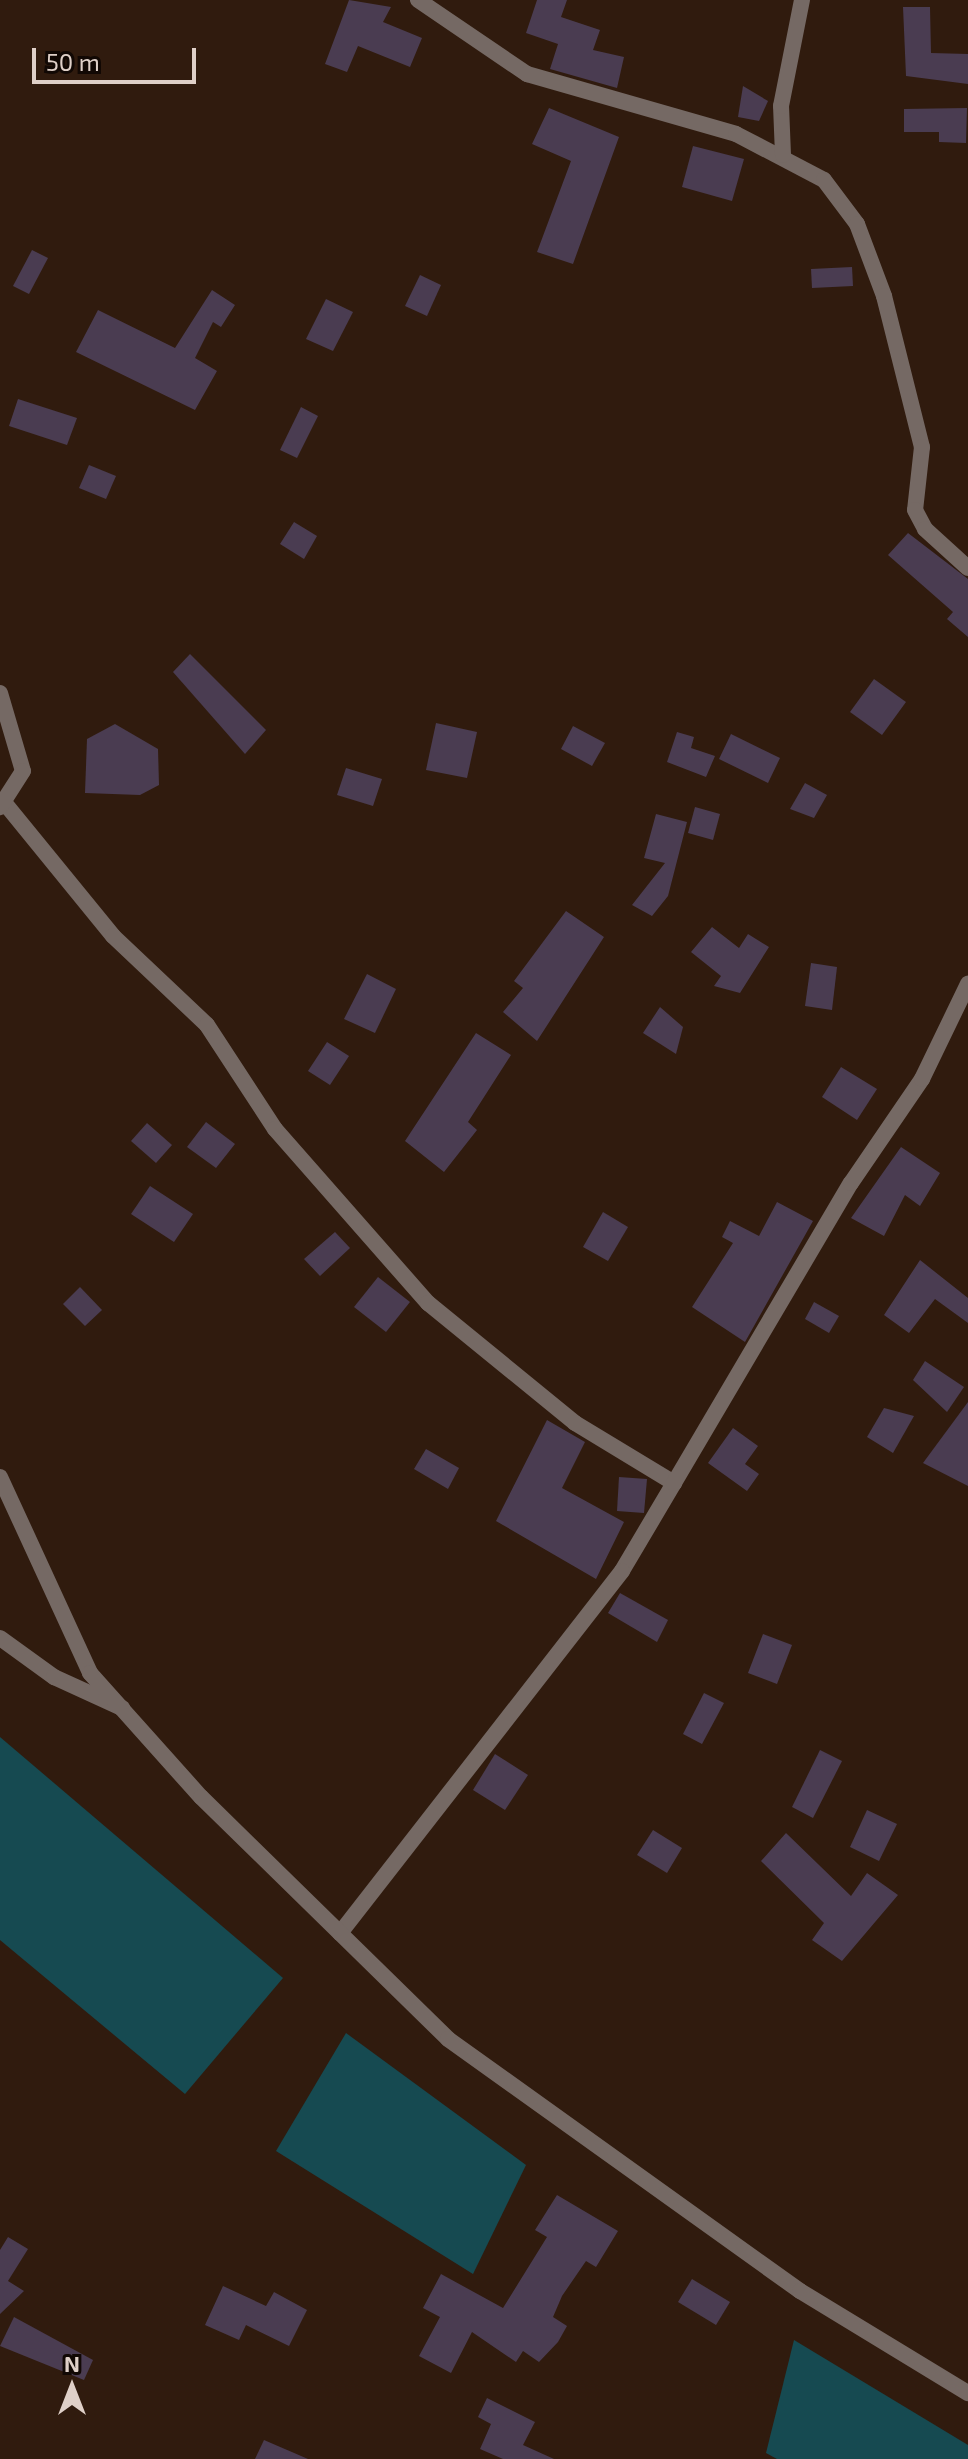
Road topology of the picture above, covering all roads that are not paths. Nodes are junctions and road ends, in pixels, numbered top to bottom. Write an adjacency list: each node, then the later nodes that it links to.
1 (418, 0): 3 (street)
2 (802, 0): 3 (street)
3 (783, 155): 4 (street)
4 (968, 568)
5 (0, 693): 6 (street)
6 (2, 804): 9 (street)
7 (968, 984): 9 (street)
8 (0, 1477): 11 (street)
9 (674, 1483): 12 (street)
10 (0, 1638): 11 (street)
11 (122, 1708): 12 (street)
12 (340, 1933): 13 (street)
13 (968, 2393)

